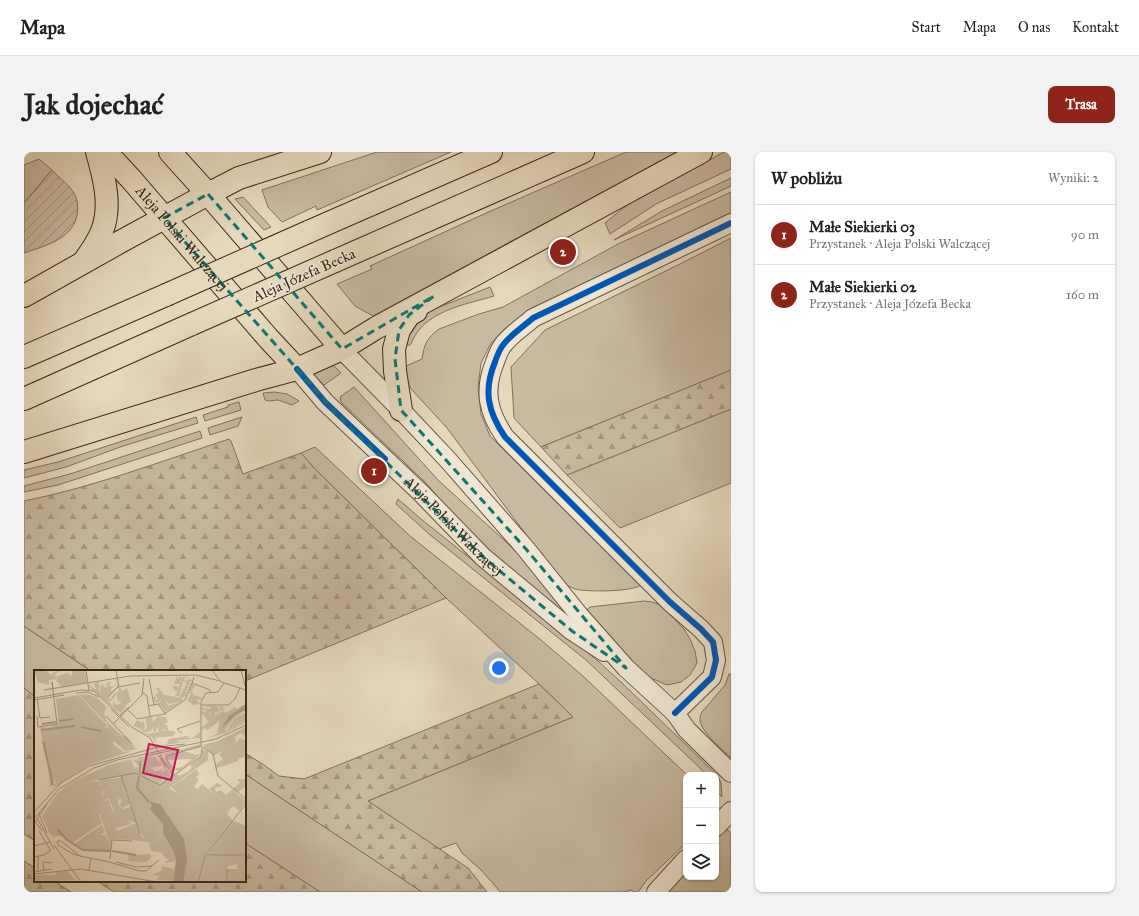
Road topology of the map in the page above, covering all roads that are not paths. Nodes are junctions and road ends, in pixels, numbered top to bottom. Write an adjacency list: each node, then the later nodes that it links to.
1 (97, 152): 11 (main road)
2 (106, 152): 9 (main road, Aleja Polski Walczącej)
3 (170, 152): 8 (main road)
4 (320, 152): 8 (main road)
5 (491, 152): 15 (main road, bridge)
6 (583, 152): 17 (main road, Aleja Józefa Becka, bridge)
7 (701, 152): 13 (main road)
8 (208, 194): 9 (main road); 14 (main road)
9 (164, 218): 11 (main road); 16 (main road, Aleja Polski Walczącej)
10 (731, 223): 21 (street)
11 (83, 263): 12 (main road)
12 (24, 296)
13 (434, 296): 14 (main road); 18 (main road)
14 (342, 349): 16 (main road); 18 (street, Aleja Polski Walczącej)
15 (24, 357)
16 (297, 369): 19 (main road); 20 (street, Aleja Polski Walczącej)
17 (24, 399)
18 (401, 410): 20 (street, Aleja Polski Walczącej)
19 (24, 452)
20 (626, 668): 21 (street, Aleja Polski Walczącej)
21 (674, 713): 22 (street, Aleja Polski Walczącej)
22 (731, 773)
23 (731, 811): 24 (street)
24 (719, 824)
25 (683, 863): 26 (street)
26 (656, 892)

